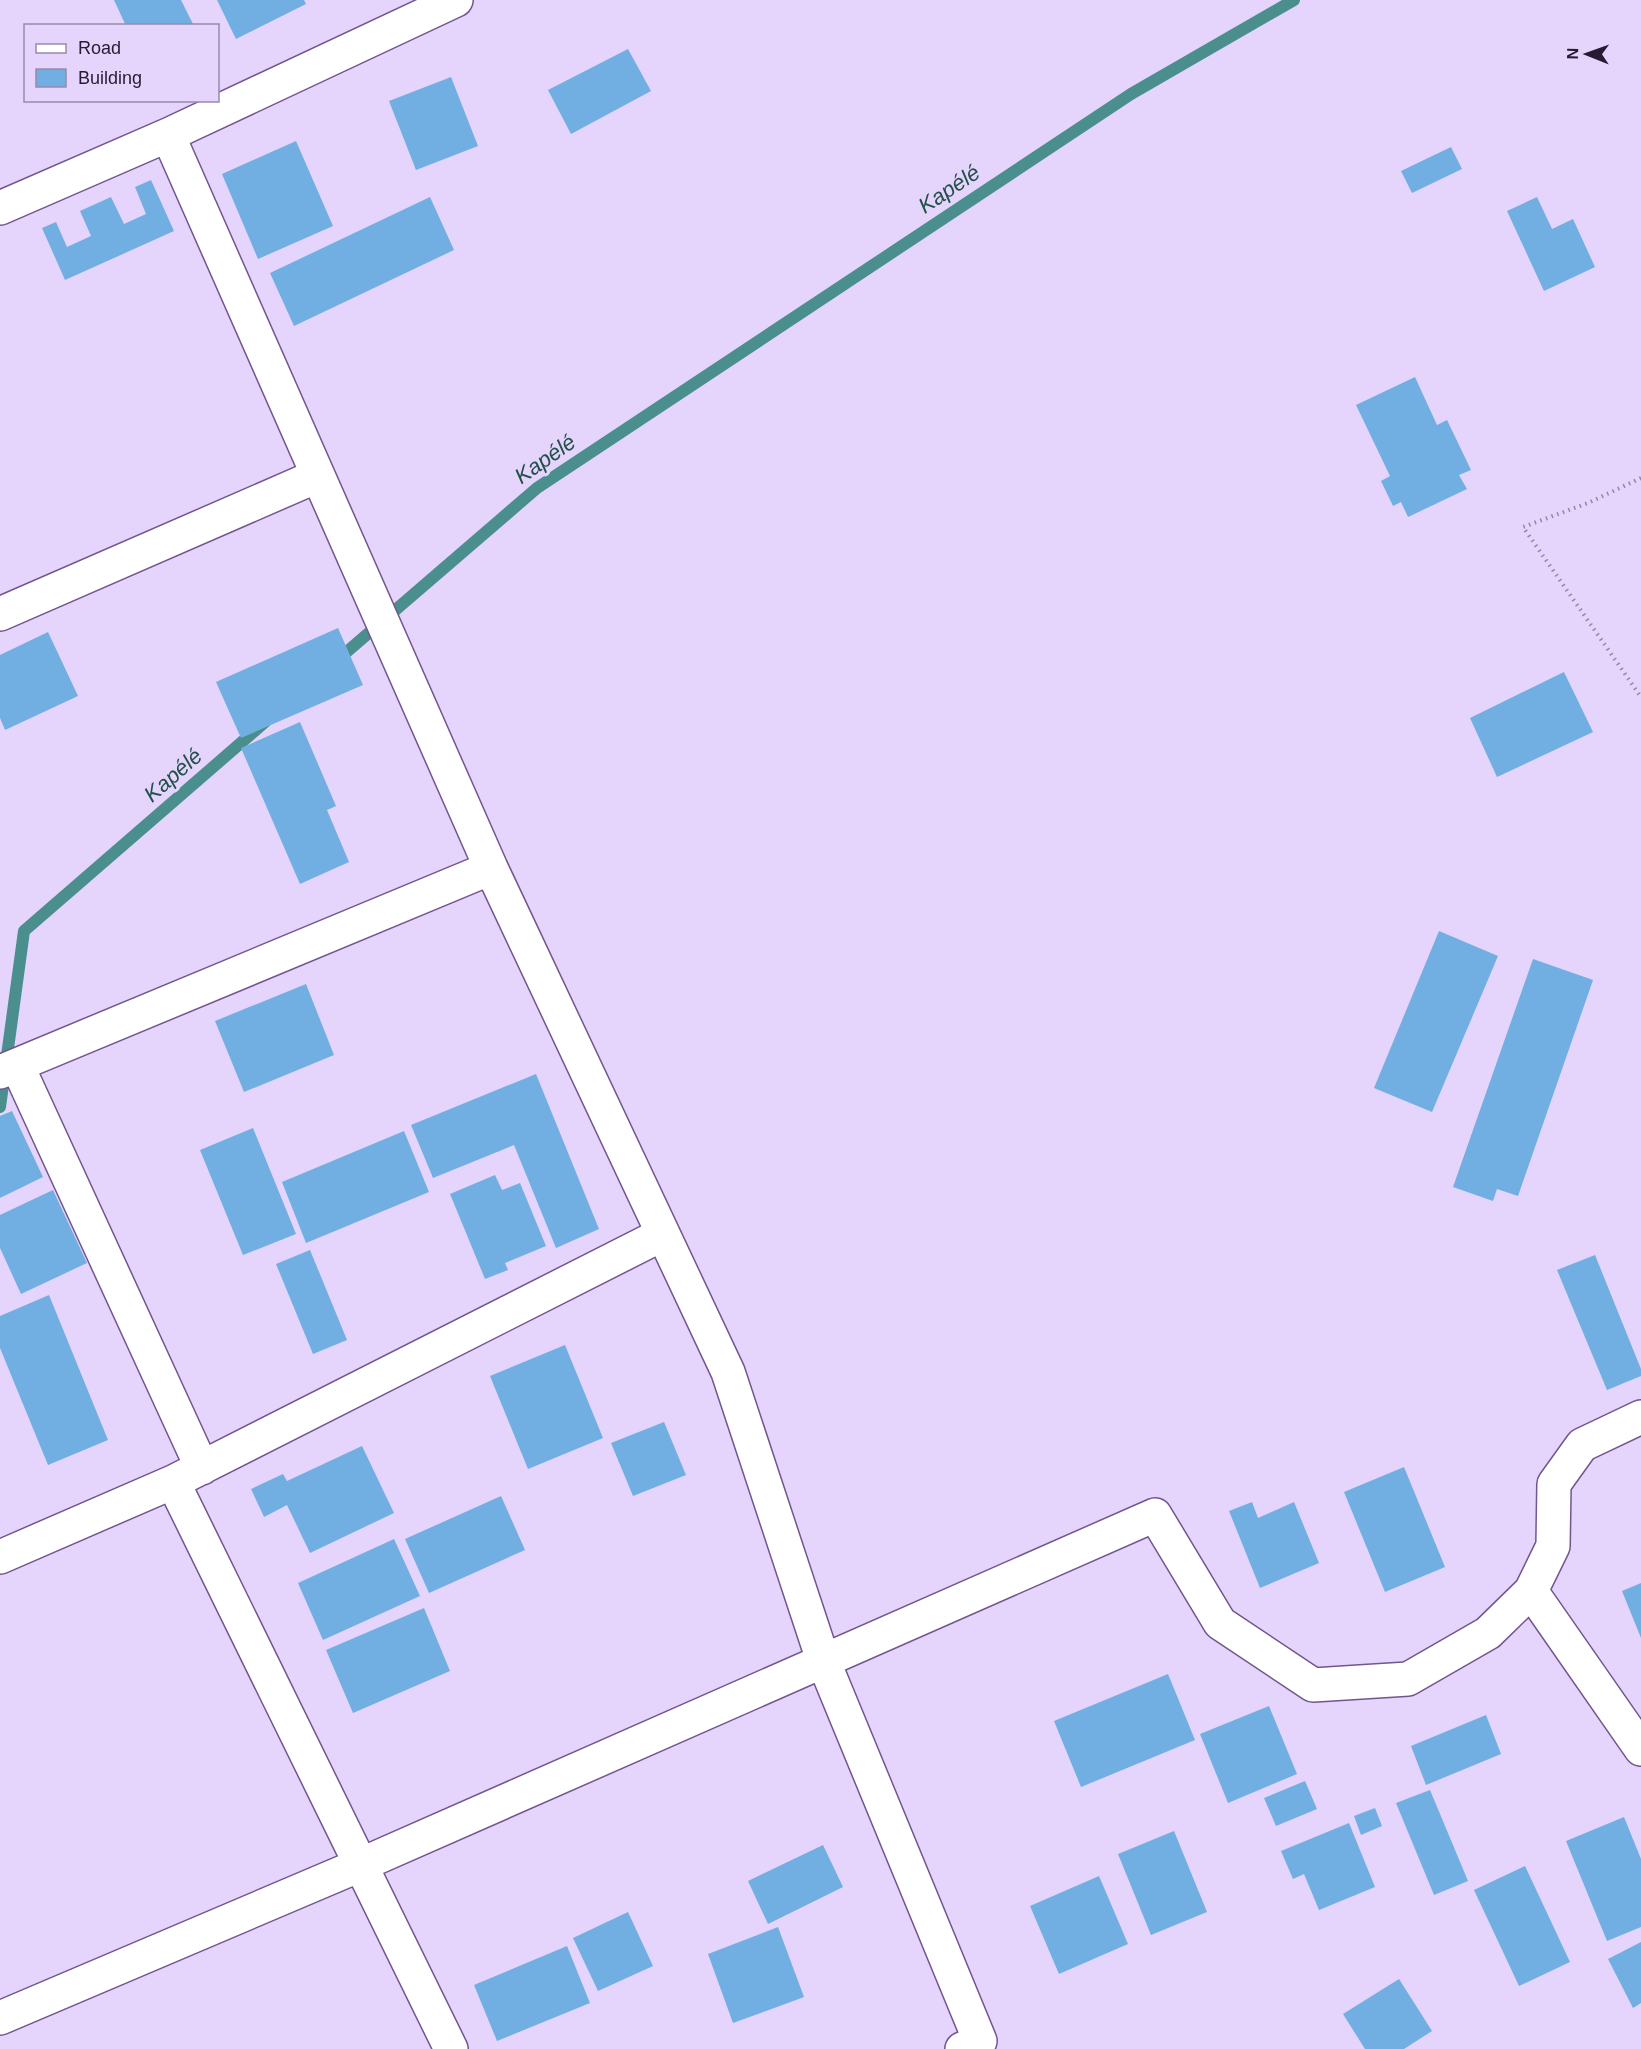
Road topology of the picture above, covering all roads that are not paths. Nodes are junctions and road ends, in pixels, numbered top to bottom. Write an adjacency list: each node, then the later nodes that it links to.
1 (456, 0): 2 (street)
2 (168, 135): 3 (street); 4 (street)
3 (0, 208)
4 (317, 476): 5 (street); 6 (street)
5 (0, 614)
6 (491, 868): 7 (street); 8 (street)
7 (9, 1068): 10 (street)
8 (663, 1234): 10 (street); 14 (street)
9 (1641, 1417): 13 (street)
10 (202, 1468): 11 (street)
11 (173, 1482): 12 (street); 16 (street)
12 (0, 1557)
13 (1531, 1591): 14 (street); 15 (street)
14 (823, 1660): 16 (street); 19 (street)
15 (1641, 1749)
16 (360, 1865): 17 (street); 18 (street)
17 (0, 2018)
18 (451, 2049)
19 (962, 2049)

